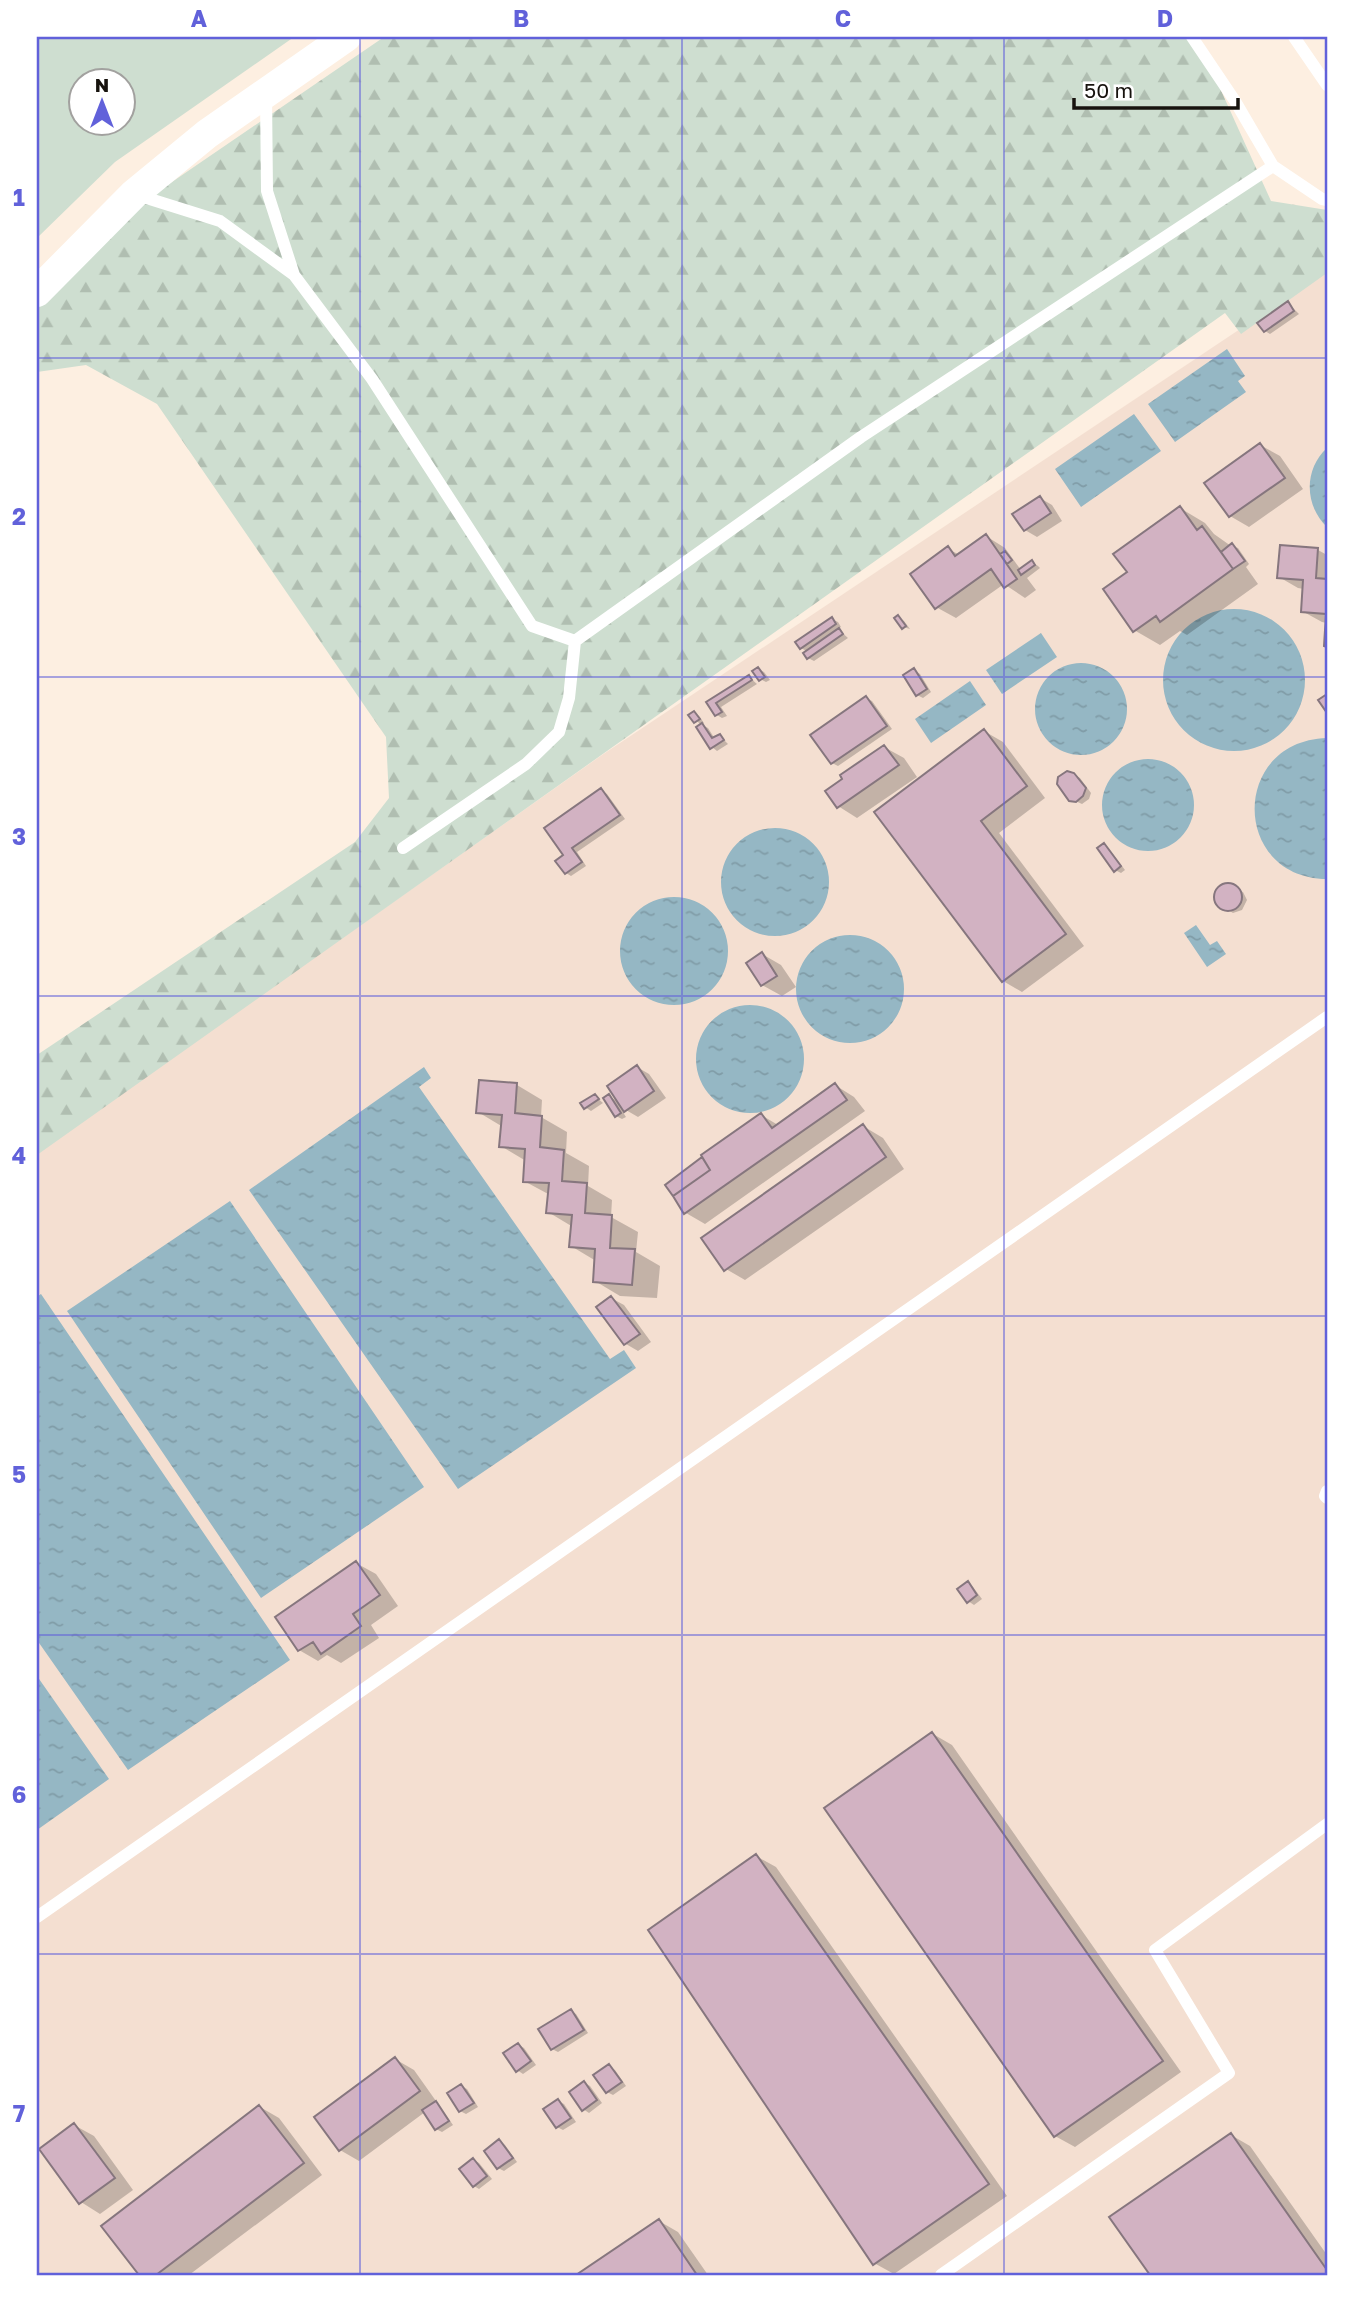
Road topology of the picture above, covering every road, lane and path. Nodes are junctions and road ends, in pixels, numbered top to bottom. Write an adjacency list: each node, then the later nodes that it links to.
1 (346, 37): 5 (street)
2 (1192, 37): 6 (lane)
3 (1294, 37): 4 (lane)
4 (1327, 85)
5 (266, 92): 7 (street); 9 (lane)
6 (1273, 166): 8 (lane); 11 (lane)
7 (134, 194): 9 (lane); 10 (street)
8 (1327, 200)
9 (294, 275): 11 (lane)
10 (37, 292)
11 (575, 641): 12 (lane)
12 (403, 848)
13 (1327, 1017): 17 (lane)
14 (1327, 1491): 15 (lane)
15 (1327, 1498)
16 (1327, 1824): 18 (lane)
17 (37, 1917)
18 (941, 2275)

